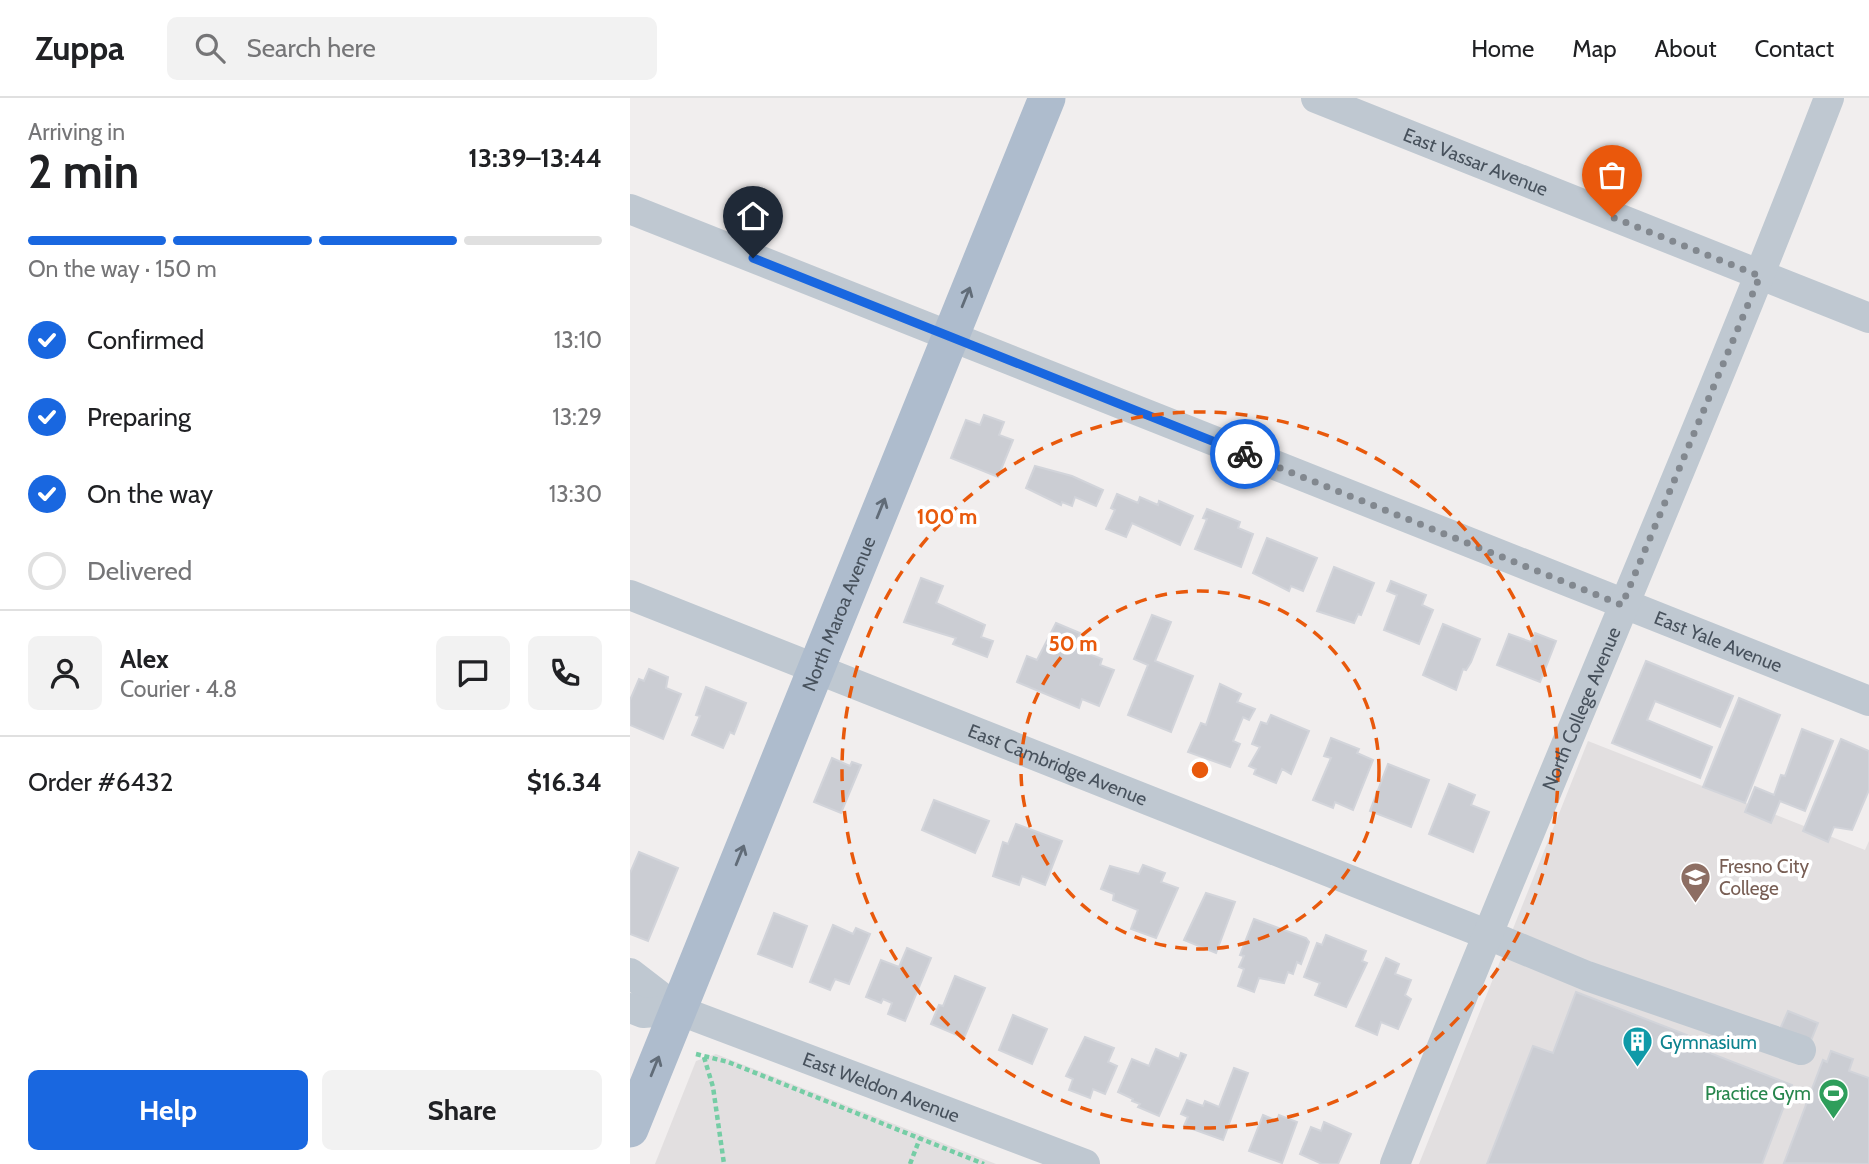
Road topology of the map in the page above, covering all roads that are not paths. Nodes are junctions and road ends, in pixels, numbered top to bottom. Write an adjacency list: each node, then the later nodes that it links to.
1 (1047, 98): 7 (main road, North Maroa Avenue, one-way to 1)
2 (1316, 98): 5 (street, East Vassar Avenue)
3 (1829, 98): 5 (street, North College Avenue)
4 (630, 209): 7 (street, East Yale Avenue)
5 (1760, 276): 6 (street, East Vassar Avenue); 9 (street, North College Avenue)
6 (1869, 318)
7 (951, 337): 9 (street, East Yale Avenue); 10 (main road, North Maroa Avenue, one-way to 7)
8 (630, 594): 10 (street, East Cambridge Avenue)
9 (1622, 605): 11 (street, East Yale Avenue); 12 (street, North College Avenue)
10 (815, 669): 12 (street, East Cambridge Avenue); 15 (main road, North Maroa Avenue, one-way to 10)
11 (1869, 701)
12 (1486, 933): 16 (street, East Cambridge Avenue); 19 (street, North College Avenue)
13 (630, 973): 15 (street, East Weldon Avenue)
14 (630, 1008): 15 (street, East Weldon Avenue)
15 (678, 1010): 17 (main road, North Maroa Avenue, one-way to 15); 18 (street, East Weldon Avenue)
16 (1801, 1050)
17 (630, 1129)
18 (1085, 1164)
19 (1395, 1164)

